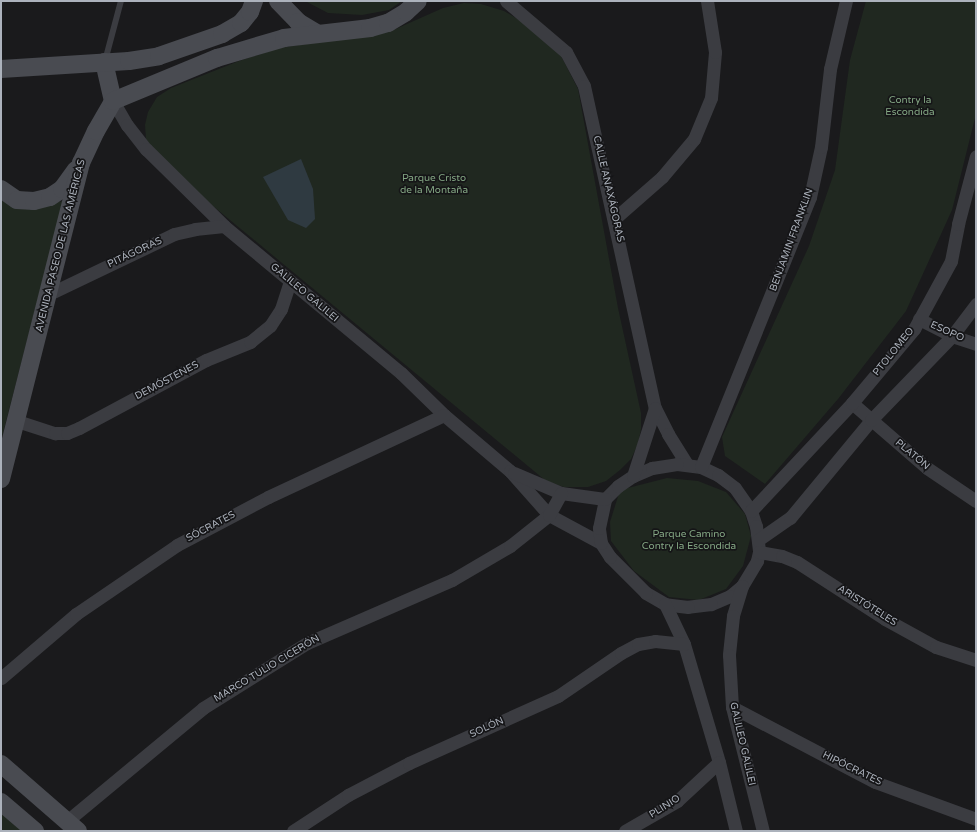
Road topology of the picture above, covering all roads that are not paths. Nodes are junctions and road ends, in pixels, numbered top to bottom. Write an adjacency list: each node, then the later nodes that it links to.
1 (121, 1): 9 (lane)
2 (254, 1): 9 (street)
3 (278, 1): 8 (street)
4 (418, 1): 8 (street)
5 (506, 1): 16 (street, CALLE ANAXÁGORAS)
6 (707, 1): 16 (street)
7 (846, 1): 30 (street, BENJAMIN FRANKLIN)
8 (316, 33): 11 (street)
9 (104, 62): 10 (street); 11 (street)
10 (1, 69)
11 (113, 101): 13 (street, AVENIDA PASEO DE LAS AMÉRICAS); 17 (street, GALILEO GALILEI)
12 (976, 156): 14 (street, PTOLOMEO); 21 (street, PTOLOMEO)
13 (81, 163): 15 (street); 19 (street, AVENIDA PASEO DE LAS AMÉRICAS)
14 (976, 178)
15 (1, 189)
16 (614, 219): 25 (street, CALLE ANAXÁGORAS)
17 (224, 226): 18 (street, GALILEO GALILEI); 19 (street, PITÁGORAS)
18 (290, 282): 26 (street, GALILEO GALILEI); 28 (street, DEMÓSTENES)
19 (49, 294): 28 (street, AVENIDA PASEO DE LAS AMÉRICAS)
20 (976, 304): 22 (street)
21 (919, 320): 22 (street, ESOPO); 24 (street, PTOLOMEO)
22 (952, 336): 23 (street, ESOPO); 27 (street)
23 (976, 344)
24 (852, 403): 27 (street, PLATÓN); 37 (street, PTOLOMEO)
25 (654, 408): 29 (street, CALLE ANAXÁGORAS); 32 (street, CALLE ANAXÁGORAS)
26 (444, 415): 31 (street, GALILEO GALILEI); 45 (street, SÓCRATES)
27 (871, 420): 36 (street, PLATÓN); 40 (street)
28 (17, 421): 33 (street, AVENIDA PASEO DE LAS AMÉRICAS)
29 (687, 464): 30 (street); 32 (street)
30 (701, 467): 37 (street)
31 (510, 471): 34 (street, GALILEO GALILEI); 38 (street, GALILEO GALILEI)
32 (633, 476): 35 (street)
33 (1, 479)
34 (561, 493): 35 (street, GALILEO GALILEI); 38 (street, MARCO TULIO CICERÓN)
35 (605, 499): 39 (street)
36 (976, 500)
37 (751, 511): 40 (street)
38 (548, 515): 39 (street, GALILEO GALILEI); 51 (street, MARCO TULIO CICERÓN)
39 (601, 543): 42 (street)
40 (758, 546): 41 (street); 44 (street, ARISTÓTELES)
41 (742, 586): 42 (street); 46 (street, GALILEO GALILEI)
42 (665, 604): 43 (street)
43 (684, 644): 47 (street); 53 (street, SOLÓN)
44 (976, 660)
45 (1, 678)
46 (732, 707): 50 (street, HIPÓCRATES); 56 (street, GALILEO GALILEI)
47 (719, 762): 54 (street, PLINIO); 55 (street)
48 (1, 764): 51 (street)
49 (1, 802): 52 (street)
50 (976, 819)
51 (72, 826)
52 (35, 831)
53 (293, 831)
54 (625, 831)
55 (736, 831)
56 (763, 831)

